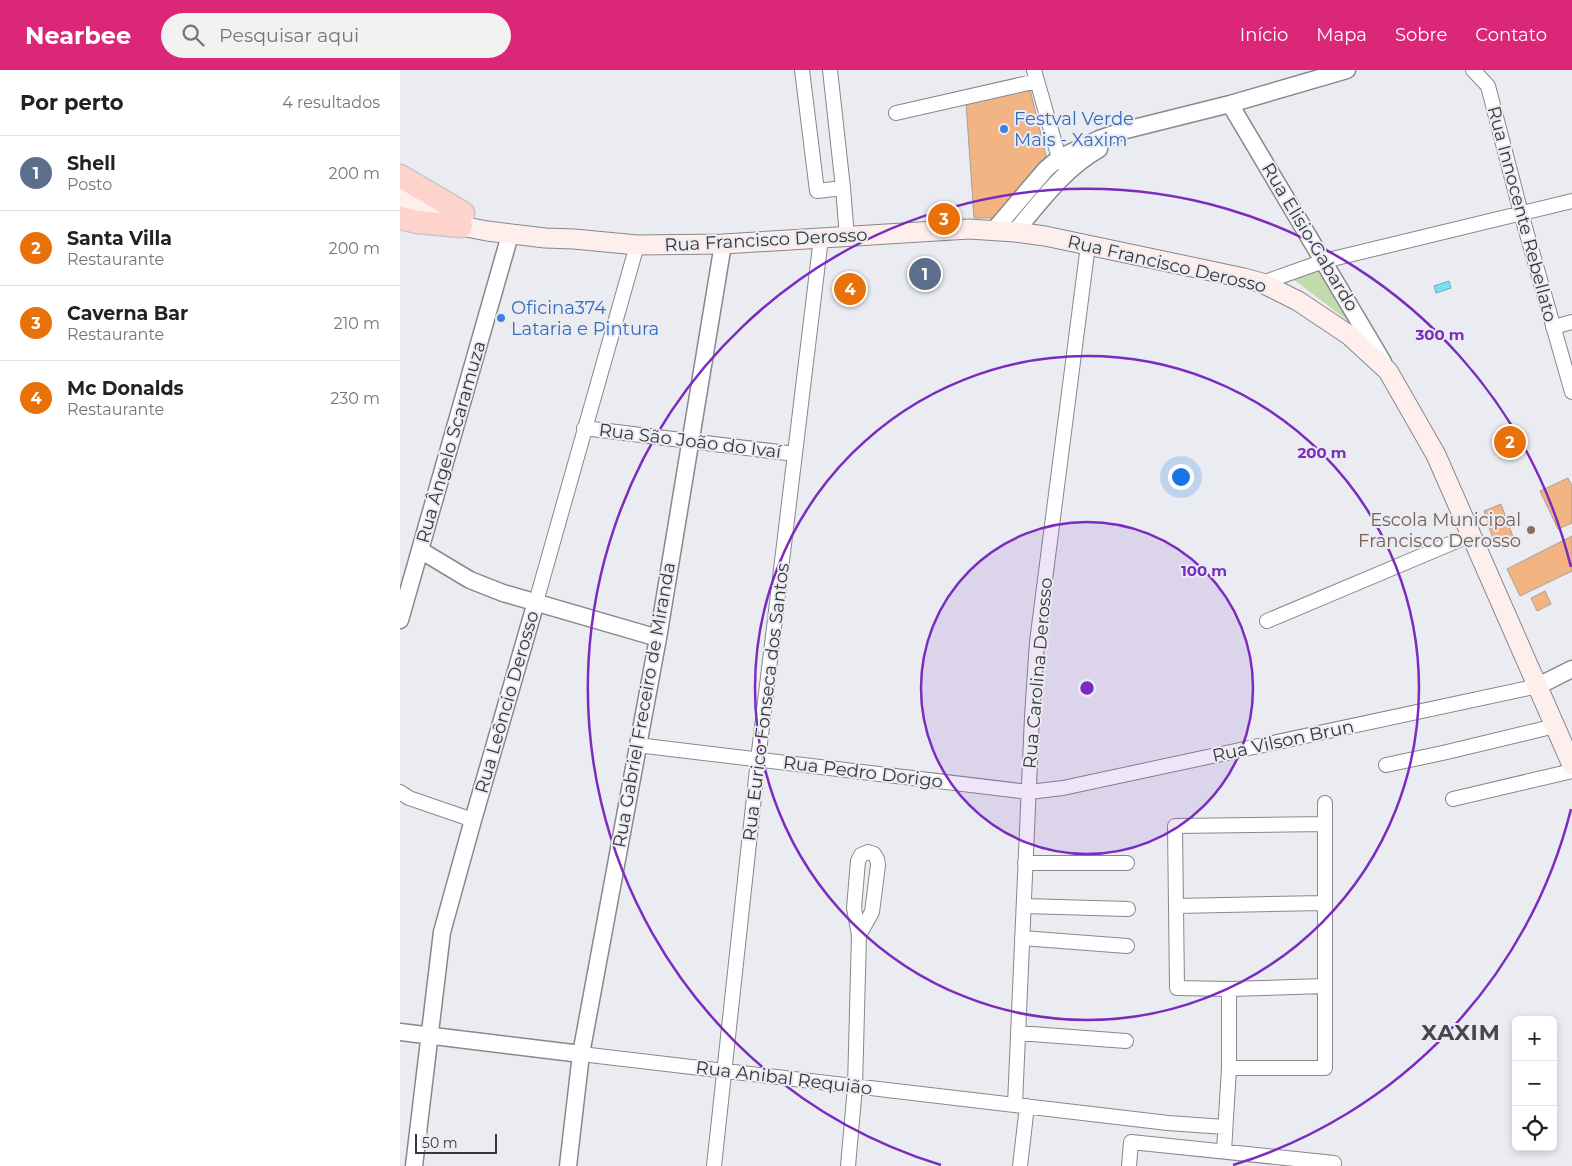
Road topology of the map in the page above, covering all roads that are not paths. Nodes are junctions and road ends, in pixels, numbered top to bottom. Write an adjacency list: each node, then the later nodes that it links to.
1 (802, 70): 10 (street)
2 (830, 70): 10 (street)
3 (1347, 70): 6 (street)
4 (1472, 70): 14 (street, Rua Innocente Rebellato)
5 (1035, 75): 7 (street); 8 (street)
6 (1230, 104): 8 (street); 26 (street, Rua Elisio Gabardo)
7 (896, 113)
8 (1064, 164): 17 (street); 18 (street)
9 (400, 176): 16 (highway)
10 (843, 188): 20 (street)
11 (400, 192): 16 (main road, Rua Francisco Derosso)
12 (1572, 201): 14 (street)
13 (400, 206): 16 (main road, Rua Francisco Derosso)
14 (1521, 213): 26 (street); 29 (street, Rua Innocente Rebellato)
15 (400, 218): 16 (highway)
16 (462, 219): 19 (main road, Rua Francisco Derosso); 22 (main road, Rua Francisco Derosso)
17 (994, 230): 18 (main road, Rua Francisco Derosso); 20 (main road, Rua Francisco Derosso)
18 (1015, 232): 25 (main road, Rua Francisco Derosso)
19 (510, 235): 22 (main road, Rua Francisco Derosso); 36 (street, Rua Ângelo Scaramuza)
20 (846, 237): 21 (main road, Rua Francisco Derosso)
21 (821, 238): 23 (main road, Rua Francisco Derosso); 34 (street, Rua Eurico Fonseca dos Santos)
22 (574, 239): 24 (main road, Rua Francisco Derosso)
23 (723, 244): 24 (main road, Rua Francisco Derosso); 33 (street, Rua Gabriel Freceiro de Miranda)
24 (638, 245): 32 (street, Rua Leôncio Derosso)
25 (1088, 245): 27 (main road, Rua Francisco Derosso); 50 (street, Rua Carolina Derosso)
26 (1324, 260): 27 (street); 30 (street, Rua Elisio Gabardo)
27 (1262, 283): 30 (main road, Rua Francisco Derosso)
28 (1572, 322): 29 (street)
29 (1553, 327): 31 (street, Rua Innocente Rebellato)
30 (1388, 371): 35 (main road, Rua Francisco Derosso)
31 (1572, 392)
32 (584, 428): 33 (street, Rua São João do Ivaí); 37 (street, Rua Leôncio Derosso)
33 (690, 442): 34 (street, Rua São João do Ivaí); 40 (street, Rua Gabriel Freceiro de Miranda)
34 (795, 454): 45 (street, Rua Eurico Fonseca dos Santos)
35 (1471, 535): 39 (street); 42 (main road, Rua Francisco Derosso)
36 (420, 550): 37 (street); 38 (street, Rua Ângelo Scaramuza)
37 (536, 602): 40 (street); 53 (street, Rua Leôncio Derosso)
38 (400, 620)
39 (1267, 621)
40 (658, 638): 44 (street, Rua Gabriel Freceiro de Miranda)
41 (1572, 669): 42 (street)
42 (1538, 686): 43 (main road, Rua Francisco Derosso); 50 (street, Rua Vilson Brun)
43 (1555, 726): 46 (street); 47 (main road, Rua Francisco Derosso)
44 (637, 746): 45 (street, Rua Pedro Dorigo); 70 (street, Rua Gabriel Freceiro de Miranda)
45 (758, 760): 50 (street, Rua Pedro Dorigo); 72 (street, Rua Eurico Fonseca dos Santos)
46 (1386, 765)
47 (1572, 765)
48 (1572, 771): 51 (street)
49 (400, 792): 53 (street)
50 (1029, 792): 55 (street, Rua Carolina Derosso)
51 (1453, 799)
52 (1325, 802): 54 (street)
53 (473, 820): 68 (street, Rua Leôncio Derosso)
54 (1324, 824): 57 (street); 59 (street)
55 (1026, 863): 56 (street); 58 (street, Rua Carolina Derosso)
56 (1127, 863)
57 (1324, 904): 59 (street); 64 (street)
58 (1024, 906): 60 (street); 62 (street, Rua Carolina Derosso)
59 (1177, 906): 65 (street)
60 (1128, 909)
61 (859, 934): 61 (street); 73 (street)
62 (1022, 938): 63 (street); 67 (street, Rua Carolina Derosso)
63 (1127, 946)
64 (1325, 986): 65 (street); 71 (street)
65 (1229, 989): 71 (street)
66 (400, 1032): 68 (street, Rua Anibal Requião)
67 (1018, 1032): 69 (street); 74 (street, Rua Carolina Derosso)
68 (428, 1036): 70 (street, Rua Anibal Requião); 83 (street, Rua Leôncio Derosso)
69 (1126, 1041)
70 (581, 1054): 72 (street, Rua Anibal Requião); 84 (street, Rua Gabriel Freceiro de Miranda)
71 (1229, 1068): 77 (street)
72 (724, 1072): 73 (street, Rua Anibal Requião); 85 (street, Rua Eurico Fonseca dos Santos)
73 (855, 1087): 74 (street, Rua Anibal Requião); 86 (street)
74 (1021, 1105): 75 (street, Rua Anibal Requião); 87 (street, Rua Carolina Derosso)
75 (1133, 1118): 76 (street, Rua Anibal Requião); 78 (street)
76 (1183, 1124): 77 (street, Rua Anibal Requião); 79 (street)
77 (1225, 1127): 80 (street)
78 (1131, 1142): 79 (street); 88 (street)
79 (1182, 1147): 80 (street)
80 (1224, 1151): 81 (street)
81 (1265, 1161): 82 (street)
82 (1334, 1163)
83 (414, 1166)
84 (568, 1166)
85 (714, 1166)
86 (848, 1166)
87 (1020, 1166)
88 (1129, 1166)

